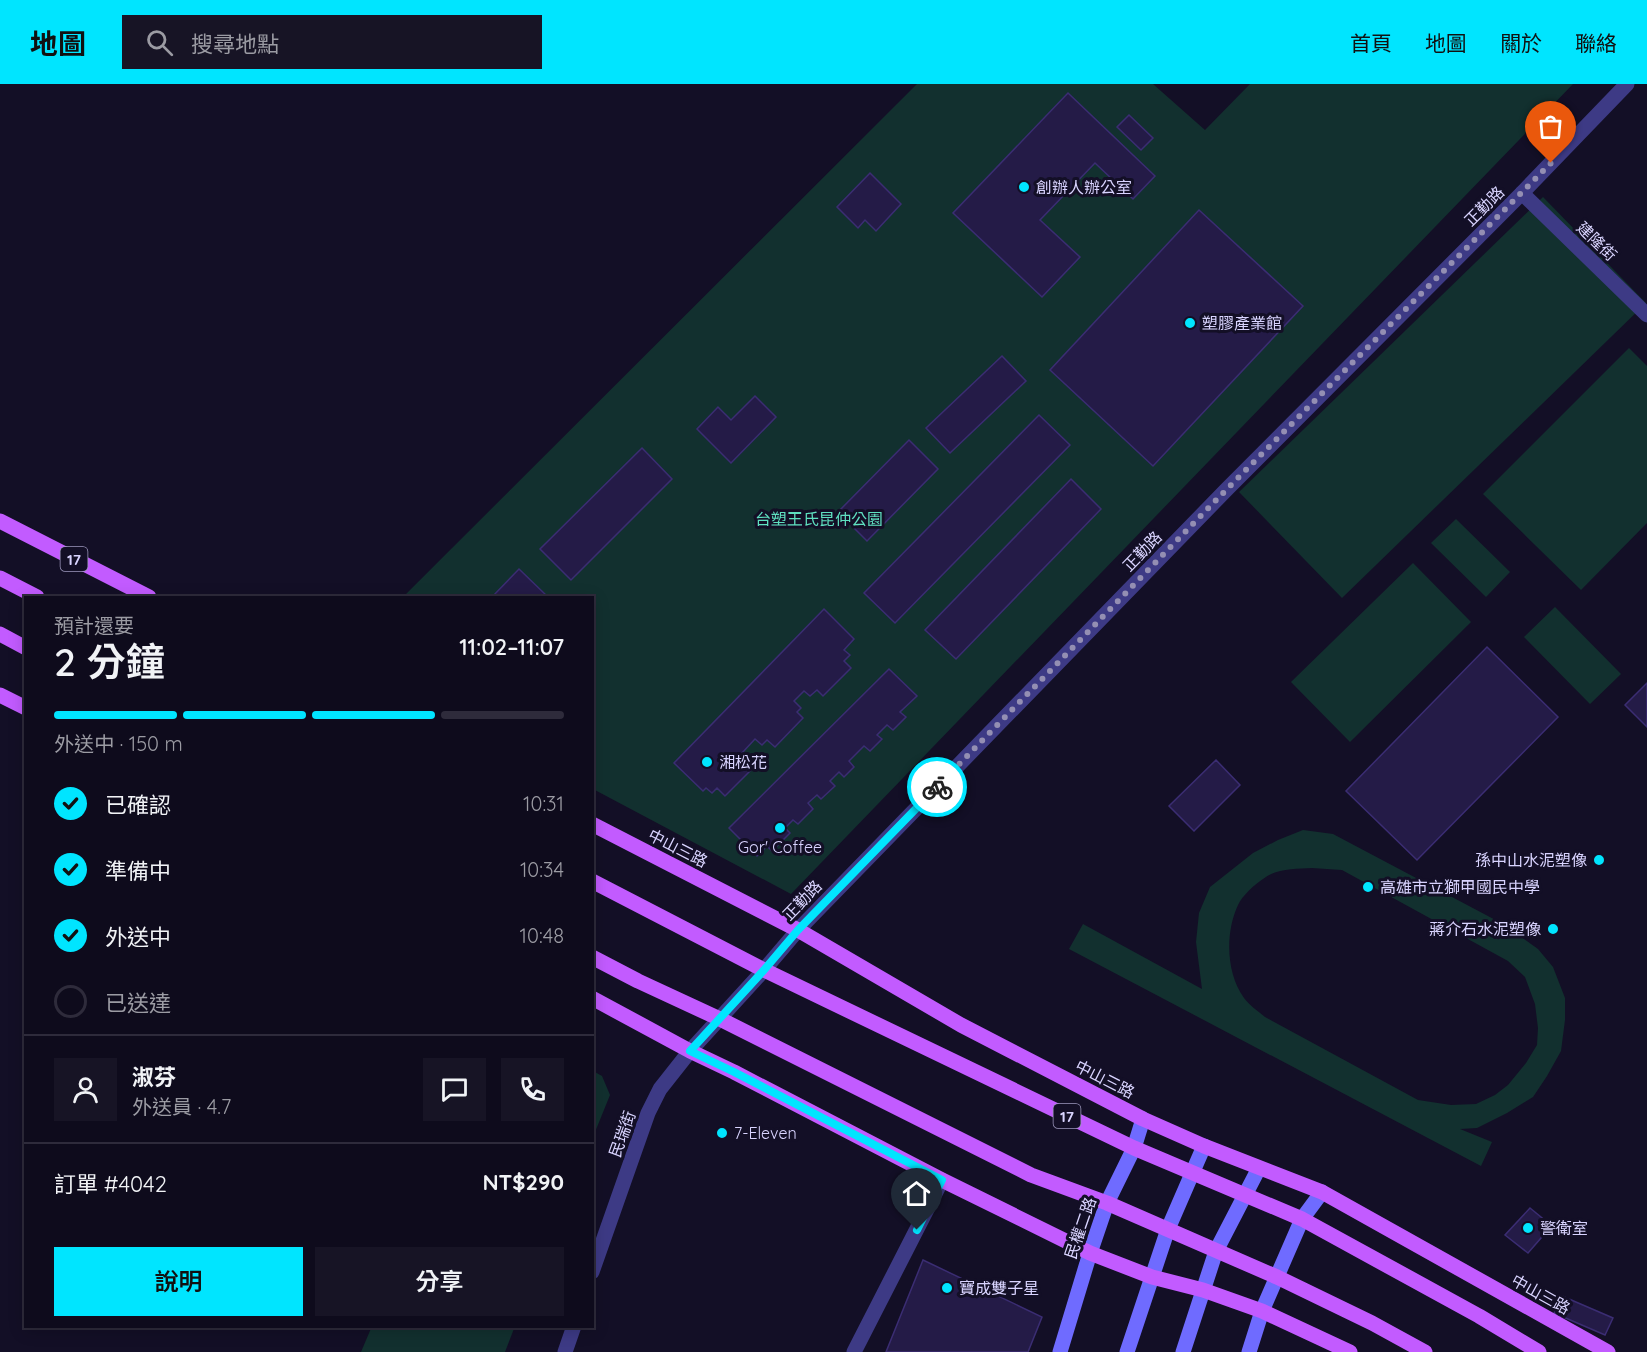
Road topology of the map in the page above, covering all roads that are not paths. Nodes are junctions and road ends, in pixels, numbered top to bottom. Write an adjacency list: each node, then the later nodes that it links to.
1 (1627, 84): 2 (street, 正勤路)
2 (1522, 193): 3 (street, 建隆街); 14 (street, 正勤路)
3 (1647, 315)
4 (0, 521): 7 (main road, 17)
5 (0, 578): 6 (main road)
6 (35, 596)
7 (147, 596)
8 (0, 634): 9 (main road)
9 (24, 647)
10 (0, 695): 11 (main road)
11 (24, 707)
12 (594, 825): 14 (main road, 中山三路 / 17)
13 (594, 882): 16 (main road, 17)
14 (798, 930): 16 (street, 正勤路); 20 (main road, 中山三路 / 17)
15 (594, 958): 18 (main road)
16 (764, 970): 18 (street, 正勤路); 22 (main road, 17)
17 (594, 999): 19 (main road)
18 (720, 1019): 19 (street, 正勤路); 28 (main road)
19 (690, 1051): 25 (main road); 33 (street, 民瑞街)
20 (1143, 1119): 21 (main road, 中山三路 / 17); 22 (main road, 民權二路)
21 (1204, 1146): 23 (main road, 中山三路 / 17); 24 (main road)
22 (1134, 1148): 24 (main road, 17); 28 (main road, 民權二路)
23 (1259, 1168): 26 (main road, 中山三路 / 17); 27 (main road)
24 (1194, 1172): 27 (main road, 17); 30 (main road)
25 (942, 1180): 32 (main road); 40 (street)
26 (1322, 1192): 29 (main road); 48 (main road, 中山三路 / 17)
27 (1245, 1193): 29 (main road, 17); 31 (main road)
28 (1107, 1203): 30 (main road); 32 (main road, 民權二路)
29 (1302, 1219): 35 (main road); 47 (main road, 17)
30 (1168, 1229): 31 (main road); 34 (main road)
31 (1216, 1251): 35 (main road); 36 (main road)
32 (1089, 1253): 34 (main road); 41 (main road, 民權二路)
33 (594, 1266)
34 (1152, 1277): 36 (main road); 42 (main road)
35 (1277, 1277): 37 (main road); 46 (main road)
36 (1203, 1290): 37 (main road); 43 (main road)
37 (1262, 1311): 44 (main road); 45 (main road)
38 (573, 1328): 39 (street)
39 (565, 1352)
40 (854, 1352)
41 (1060, 1352)
42 (1127, 1352)
43 (1183, 1352)
44 (1249, 1352)
45 (1350, 1352)
46 (1425, 1352)
47 (1539, 1352)
48 (1608, 1352)

